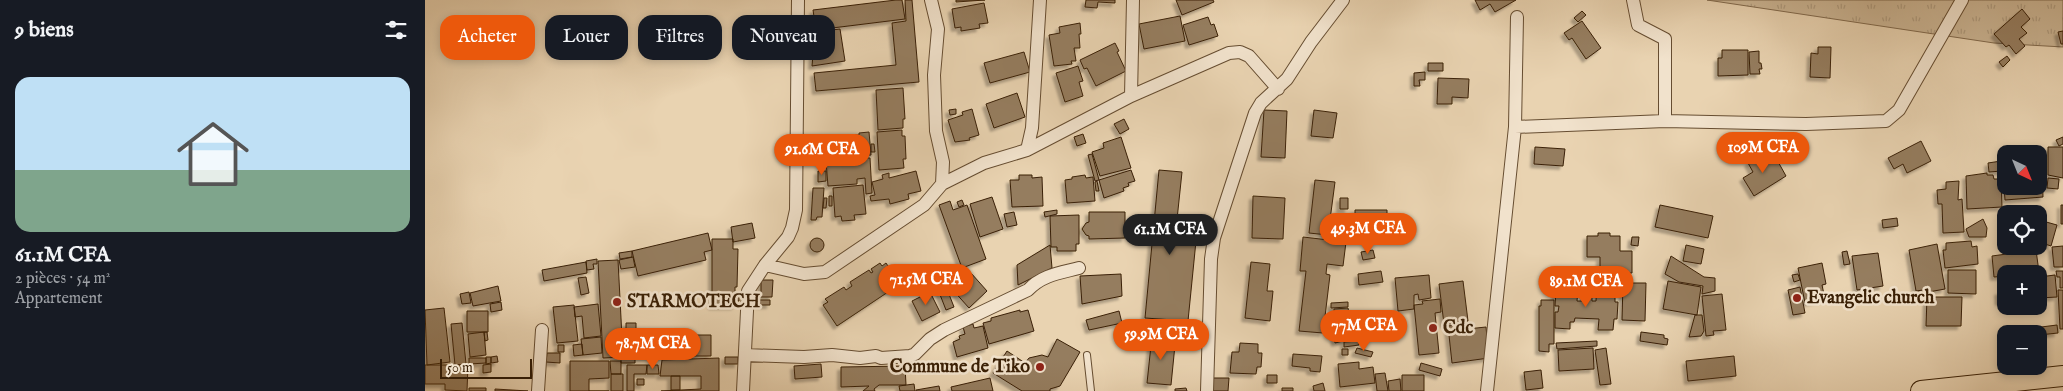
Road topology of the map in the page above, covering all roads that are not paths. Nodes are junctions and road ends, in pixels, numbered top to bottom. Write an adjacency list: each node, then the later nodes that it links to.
1 (798, 0): 15 (street)
2 (931, 0): 14 (street)
3 (1041, 0): 13 (street)
4 (1133, 0): 10 (street)
5 (1343, 0): 9 (street)
6 (1633, 0): 11 (street)
7 (1962, 0): 11 (street)
8 (1517, 17): 12 (street)
9 (1278, 89): 10 (street); 24 (street)
10 (1131, 96): 13 (street)
11 (1665, 121): 12 (street)
12 (1515, 127): 25 (street)
13 (1027, 150): 14 (street)
14 (942, 184): 15 (street)
15 (765, 265): 18 (street)
16 (1079, 268): 18 (street)
17 (542, 330): 21 (street)
18 (745, 355): 22 (street)
19 (1087, 355): 23 (lane)
20 (2063, 376): 26 (highway)
21 (538, 391)
22 (743, 391)
23 (1091, 391)
24 (1207, 391)
25 (1487, 391)
26 (1921, 391)

